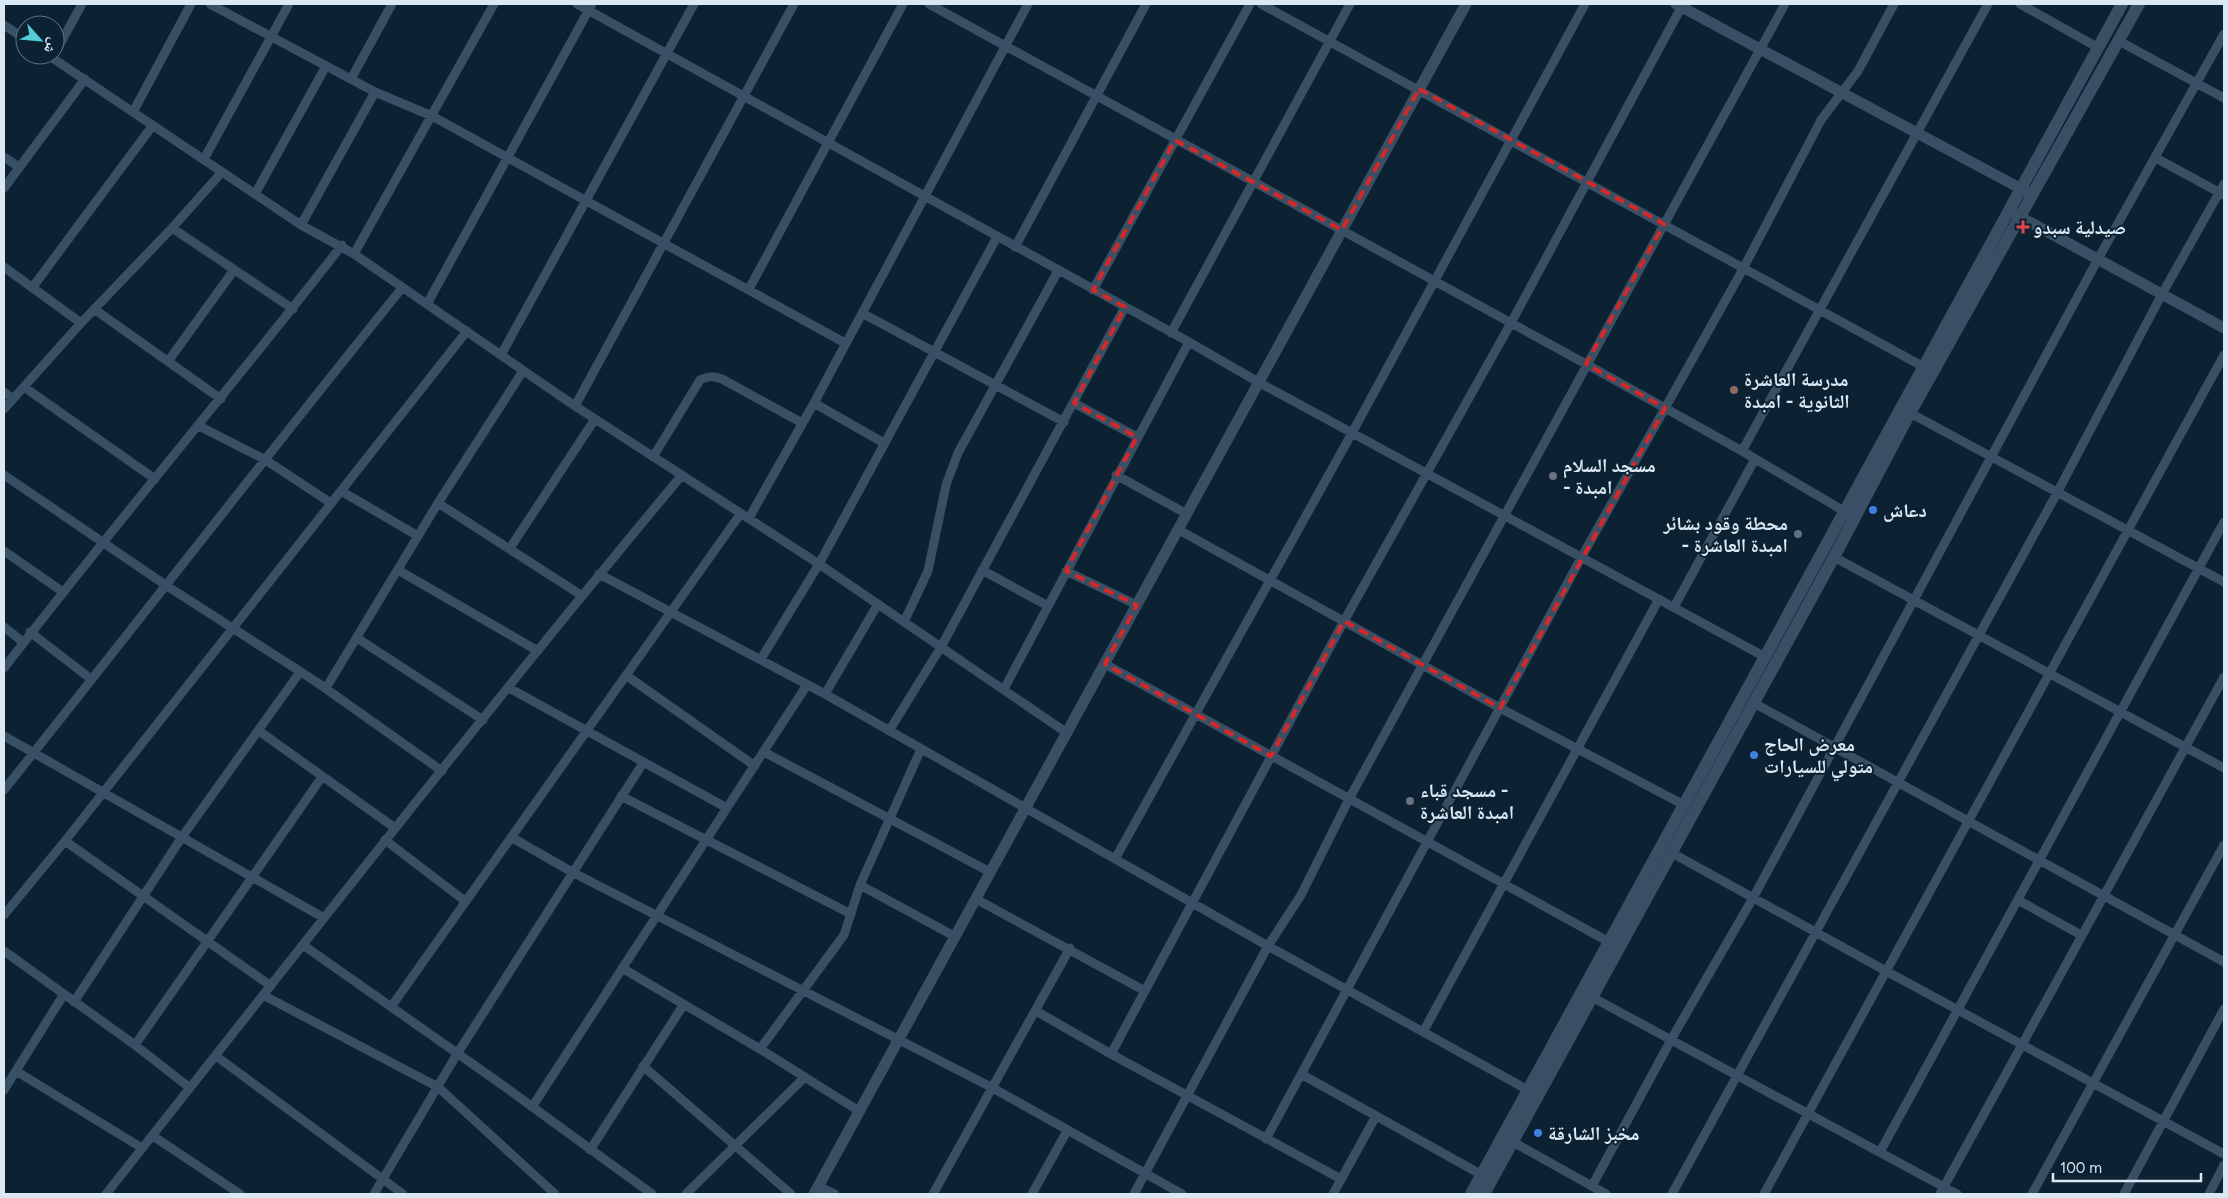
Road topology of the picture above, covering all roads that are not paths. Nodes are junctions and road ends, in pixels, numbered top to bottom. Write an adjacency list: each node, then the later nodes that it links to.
1 (82, 4): 29 (street)
2 (191, 4): 49 (street)
3 (210, 4): 31 (street)
4 (289, 4): 31 (street)
5 (392, 4): 41 (street)
6 (494, 4): 50 (street)
7 (577, 4): 26 (street)
8 (694, 4): 37 (street)
9 (794, 4): 47 (street)
10 (904, 4): 55 (street)
11 (929, 4): 34 (street)
12 (1028, 4): 34 (street)
13 (1146, 4): 46 (street)
14 (1250, 4): 53 (street)
15 (1261, 4): 32 (street)
16 (1350, 4): 32 (street)
17 (1466, 4): 43 (street)
18 (1585, 4): 54 (street)
19 (1785, 4): 36 (street)
20 (1894, 4): 45 (street)
21 (1988, 4): 52 (street)
22 (2020, 4): 35 (street)
23 (2122, 4): 35 (main road)
24 (2139, 4): 33 (main road)
25 (1680, 5): 36 (street); 63 (street)
26 (591, 7): 37 (street); 57 (street)
27 (4, 25): 28 (street)
28 (15, 32)
29 (65, 33)
30 (2224, 34): 42 (street)
31 (271, 37): 39 (street); 59 (street)
32 (1330, 41): 43 (street); 62 (street)
33 (2119, 41): 42 (street); 65 (main road)
34 (1006, 47): 46 (street); 68 (street)
35 (2097, 47): 65 (main road)
36 (1760, 48): 45 (street); 71 (street)
37 (667, 53): 47 (street); 69 (street)
38 (65, 64): 40 (street)
39 (326, 66): 41 (street); 67 (street)
40 (86, 79): 49 (street); 60 (street)
41 (351, 79): 44 (street)
42 (2197, 84): 48 (street); 58 (street)
43 (1419, 89): 54 (street); 74 (street)
44 (375, 92): 50 (street); 72 (street)
45 (1841, 93): 52 (street); 82 (street)
46 (1095, 96): 53 (street); 78 (street)
47 (743, 97): 55 (street); 77 (street)
48 (2224, 98)
49 (132, 112): 51 (street)
50 (432, 116): 57 (street); 79 (street)
51 (153, 125): 59 (street); 86 (street)
52 (1916, 132): 65 (street); 95 (street)
53 (1175, 140): 62 (street); 89 (street)
54 (1512, 141): 63 (street); 85 (street)
55 (828, 142): 68 (street); 88 (street)
56 (4, 157): 60 (street)
57 (508, 158): 69 (street); 91 (street)
58 (2156, 158): 66 (street); 80 (street)
59 (204, 159): 61 (street)
60 (19, 167): 64 (street)
61 (222, 172): 67 (street); 73 (street)
62 (1254, 181): 74 (street); 101 (street)
63 (1587, 184): 71 (street); 98 (street)
64 (4, 188)
65 (2026, 191): 70 (main road)
66 (2223, 191): 90 (street)
67 (255, 194): 72 (street)
68 (926, 196): 75 (street); 96 (street)
69 (584, 202): 77 (street); 105 (street)
70 (2014, 213): 80 (street); 109 (main road); 122 (main road)
71 (1664, 224): 82 (street); 108 (street)
72 (301, 225): 76 (street)
73 (172, 228): 83 (street); 93 (street)
74 (1342, 230): 85 (street); 111 (street)
75 (996, 237): 78 (street); 104 (street)
76 (342, 245): 79 (street); 94 (street)
77 (663, 245): 88 (street); 119 (street)
78 (1015, 247): 84 (street)
79 (354, 254): 87 (street)
80 (2098, 259): 90 (street); 131 (street)
81 (4, 267): 86 (street)
82 (1742, 269): 95 (street); 120 (street)
83 (234, 270): 94 (street); 107 (street)
84 (1058, 271): 89 (street); 112 (street)
85 (1434, 282): 98 (street); 127 (street)
86 (32, 288): 97 (street)
87 (402, 288): 91 (street); 133 (street)
88 (749, 289): 103 (street)
89 (1093, 290): 92 (street)
90 (2162, 294): 99 (street); 141 (street)
91 (427, 304): 100 (street)
92 (1125, 308): 101 (street); 118 (street)
93 (94, 309): 97 (street); 107 (street)
94 (293, 309): 116 (street)
95 (1820, 312): 109 (street); 130 (street)
96 (862, 313): 103 (street); 104 (street)
97 (81, 323): 113 (street)
98 (1510, 323): 108 (street); 135 (street)
99 (2224, 328)
100 (467, 332): 105 (street); 140 (street)
101 (1171, 333): 102 (street)
102 (1189, 342): 111 (street); 128 (street)
103 (845, 343): 117 (street)
104 (934, 352): 112 (street); 129 (street)
105 (501, 355): 110 (street)
106 (2224, 355): 150 (street)
107 (169, 360): 116 (street)
108 (1586, 364): 120 (street); 147 (street)
109 (1922, 366): 146 (main road)
110 (523, 370): 119 (street); 143 (street)
111 (1260, 383): 127 (street); 144 (street)
112 (996, 384): 124 (street); 176 (street)
113 (24, 387): 115 (street); 139 (street)
114 (4, 392): 115 (street)
115 (13, 399): 121 (street)
116 (221, 399): 126 (street)
117 (814, 402): 125 (street); 129 (street)
118 (1074, 403): 124 (street); 128 (street)
119 (575, 406): 123 (street)
120 (1665, 408): 130 (street); 156 (street)
121 (4, 409)
122 (1910, 413): 131 (street); 146 (main road)
123 (595, 418): 132 (street); 153 (street)
124 (1064, 422): 160 (street)
125 (802, 423): 132 (street); 145 (street)
126 (199, 426): 133 (street); 139 (street)
127 (1352, 433): 135 (street); 163 (street)
128 (1137, 437): 138 (street)
129 (884, 443): 157 (street)
130 (1742, 451): 134 (street)
131 (1991, 455): 141 (street); 168 (street)
132 (653, 457): 137 (street)
133 (264, 459): 142 (street); 165 (street)
134 (1755, 459): 146 (street); 174 (street)
135 (1426, 474): 147 (street); 177 (street)
136 (4, 475): 152 (street)
137 (682, 475): 145 (street); 162 (street)
138 (1116, 475): 144 (street); 161 (street)
139 (155, 479): 152 (street)
140 (341, 491): 142 (street); 151 (street)
141 (2057, 493): 150 (street); 181 (street)
142 (331, 503): 179 (street)
143 (438, 503): 151 (street); 153 (street)
144 (1187, 514): 149 (street)
145 (745, 515): 157 (street); 175 (street)
146 (1850, 515): 155 (main road); 170 (main road)
147 (1504, 516): 156 (street); 189 (street)
148 (2224, 522): 158 (street)
149 (1179, 530): 163 (street); 173 (street)
150 (2129, 530): 158 (street); 192 (street)
151 (418, 536): 159 (street)
152 (103, 542): 165 (street); 166 (street)
153 (510, 548): 167 (street)
154 (4, 551): 166 (street)
155 (1834, 557): 168 (street); 170 (main road)
156 (1581, 558): 169 (street); 202 (street)
157 (819, 564): 171 (street); 187 (street)
158 (2200, 568): 164 (street); 203 (street)
159 (398, 570): 182 (street); 185 (street)
160 (982, 570): 172 (street); 184 (street)
161 (1066, 572): 172 (street); 173 (street)
162 (599, 574): 167 (street); 175 (street)
163 (1271, 579): 177 (street); 204 (street)
164 (2224, 582)
165 (167, 586): 179 (street); 195 (street)
166 (63, 592): 180 (street)
167 (581, 595): 185 (street)
168 (1913, 598): 181 (street); 211 (street)
169 (1659, 599): 174 (street); 214 (street)
170 (1803, 600): 186 (main road); 201 (main road)
171 (878, 604): 176 (street); 200 (street)
172 (1048, 606): 199 (street)
173 (1137, 606): 188 (street)
174 (1674, 607): 186 (street)
175 (672, 611): 187 (street); 193 (street)
176 (904, 622): 184 (street)
177 (1344, 622): 189 (street); 217 (street)
178 (4, 627): 183 (street)
179 (232, 627): 191 (street); 225 (street)
180 (30, 632): 183 (street); 195 (street)
181 (1978, 634): 192 (street); 223 (street)
182 (357, 638): 197 (street); 205 (street)
183 (24, 642): 190 (street)
184 (941, 647): 199 (street); 207 (street)
185 (538, 651): 198 (street)
186 (1765, 657): 228 (main road)
187 (761, 659): 196 (street)
188 (1105, 664): 204 (street); 209 (street)
189 (1424, 666): 202 (street); 227 (street)
190 (4, 668)
191 (300, 672): 197 (street); 206 (street)
192 (2050, 673): 203 (street); 232 (street)
193 (627, 676): 208 (street); 219 (street)
194 (2224, 677): 212 (street)
195 (91, 679): 215 (street)
196 (807, 684): 200 (street); 216 (street)
197 (326, 688): 221 (street)
198 (509, 688): 205 (street); 208 (street)
199 (1004, 689): 209 (street)
200 (825, 694): 207 (street)
201 (1754, 703): 211 (street); 241 (main road)
202 (1500, 708): 214 (street); 239 (street)
203 (2120, 711): 212 (street); 243 (street)
204 (1196, 714): 217 (street); 242 (street)
205 (483, 720): 221 (street)
206 (258, 730): 222 (street); 234 (street)
207 (889, 730): 213 (street)
208 (586, 732): 218 (street); 235 (street)
209 (1067, 733): 230 (street)
210 (4, 736): 215 (street)
211 (1835, 747): 223 (street); 252 (street)
212 (2186, 747): 220 (street); 249 (street)
213 (921, 749): 230 (street); 231 (street)
214 (1577, 749): 228 (street); 247 (street)
215 (34, 752): 224 (street); 225 (street)
216 (764, 752): 219 (street); 231 (street)
217 (1272, 756): 227 (street); 255 (street)
218 (643, 763): 226 (street); 229 (street)
219 (755, 766): 229 (street)
220 (2224, 768)
221 (442, 771): 233 (street)
222 (322, 777): 233 (street); 246 (street)
223 (1898, 781): 232 (street); 260 (street)
224 (4, 790)
225 (104, 792): 234 (street); 238 (street)
226 (621, 796): 237 (street); 244 (street)
227 (1349, 799): 239 (street); 267 (street)
228 (1684, 805): 265 (main road)
229 (727, 808): 237 (street)
230 (1025, 808): 242 (street); 245 (street)
231 (888, 819): 245 (street); 248 (street)
232 (1968, 821): 243 (street); 272 (street)
233 (395, 828): 236 (street)
234 (182, 837): 246 (street); 250 (street)
235 (511, 837): 244 (street); 254 (street)
236 (385, 840): 254 (street); 259 (street)
237 (706, 840): 256 (street); 258 (street)
238 (65, 841): 250 (street); 257 (street)
239 (1428, 842): 247 (street); 274 (street)
240 (2224, 845): 262 (street)
241 (1672, 853): 252 (street); 278 (main road)
242 (1115, 859): 255 (street)
243 (2040, 860): 249 (street); 253 (street)
244 (572, 872): 258 (street); 292 (street)
245 (990, 872): 251 (street)
246 (252, 877): 259 (street); 264 (street)
247 (1505, 884): 265 (street); 286 (street)
248 (860, 885): 256 (street); 263 (street)
249 (2104, 895): 261 (street); 262 (street)
250 (144, 896): 264 (street); 280 (street)
251 (976, 898): 263 (street); 268 (street)
252 (1753, 898): 260 (street); 287 (street)
253 (2018, 900): 261 (street); 284 (street)
254 (465, 901): 282 (street)
255 (1192, 902): 267 (street); 275 (street)
256 (851, 914): 276 (street)
257 (4, 915)
258 (656, 916): 271 (street); 276 (street)
259 (324, 918): 266 (street)
260 (1815, 931): 272 (street); 298 (street)
261 (2081, 935): 289 (street)
262 (2174, 935): 270 (street); 300 (street)
263 (954, 936): 288 (street)
264 (208, 942): 273 (street); 290 (street)
265 (1609, 942): 278 (main road)
266 (303, 945): 273 (street); 282 (street)
267 (1268, 946): 274 (street); 306 (street)
268 (1070, 948): 275 (street); 285 (street)
269 (4, 951): 277 (street)
270 (2224, 962)
271 (622, 968): 281 (street); 307 (street)
272 (1886, 971): 284 (street); 309 (street)
273 (270, 986): 279 (street)
274 (1347, 990): 286 (street); 297 (street)
275 (1145, 991): 293 (street)
276 (803, 992): 288 (street); 291 (street)
277 (64, 994): 280 (street); 296 (street)
278 (1588, 994): 287 (street); 305 (main road); 315 (main road)
279 (263, 995): 294 (street); 301 (street)
280 (74, 1002): 290 (street)
281 (684, 1004): 291 (street); 295 (street)
282 (391, 1006): 292 (street)
283 (2224, 1009): 311 (street)
284 (1958, 1010): 289 (street); 319 (street)
285 (1036, 1011): 293 (street); 302 (street)
286 (1423, 1032): 305 (street)
287 (1672, 1038): 298 (street); 326 (street)
288 (899, 1040): 302 (street); 308 (street)
289 (2023, 1044): 300 (street); 328 (street)
290 (135, 1045): 303 (street)
291 (760, 1049): 299 (street)
292 (458, 1054): 301 (street); 307 (street)
293 (1111, 1054): 306 (street)
294 (216, 1056): 303 (street); 324 (street)
295 (643, 1066): 316 (street); 318 (street)
296 (16, 1071): 304 (street); 317 (street)
297 (1301, 1074): 310 (street); 314 (street)
298 (1737, 1076): 309 (street); 346 (street)
299 (804, 1077): 308 (street); 316 (street)
300 (2094, 1083): 311 (street); 349 (street)
301 (438, 1087): 324 (street); 333 (street)
302 (991, 1087): 312 (street); 338 (street)
303 (190, 1088): 313 (street)
304 (4, 1090)
305 (1528, 1090): 323 (main road)
306 (1188, 1096): 314 (street); 322 (street)
307 (532, 1107): 318 (street)
308 (860, 1111): 327 (street)
309 (1809, 1112): 319 (street); 347 (street)
310 (1376, 1116): 323 (street); 325 (street)
311 (2164, 1121): 320 (street); 350 (street)
312 (1066, 1131): 322 (street); 339 (street)
313 (152, 1136): 317 (street); 330 (street)
314 (1266, 1138): 325 (street)
315 (1513, 1142): 326 (street); 344 (main road)
316 (734, 1145): 335 (street); 336 (street)
317 (142, 1148): 329 (street)
318 (590, 1150): 334 (street)
319 (1880, 1152): 328 (street)
320 (2224, 1154)
321 (2224, 1165): 351 (street)
322 (1146, 1173): 340 (street); 341 (street)
323 (1482, 1175): 343 (main road)
324 (383, 1179): 331 (street); 332 (street)
325 (1341, 1179): 342 (street)
326 (1592, 1186): 345 (street)
327 (816, 1190): 337 (street)
328 (1942, 1191): 348 (street)
329 (106, 1194)
330 (240, 1194)
331 (374, 1194)
332 (403, 1194)
333 (555, 1194)
334 (652, 1194)
335 (686, 1194)
336 (791, 1194)
337 (835, 1194)
338 (933, 1194)
339 (1032, 1194)
340 (1134, 1194)
341 (1182, 1194)
342 (1333, 1194)
343 (1471, 1194)
344 (1484, 1194)
345 (1606, 1194)
346 (1672, 1194)
347 (1764, 1194)
348 (1957, 1194)
349 (2032, 1194)
350 (2124, 1194)
351 (2209, 1194)

